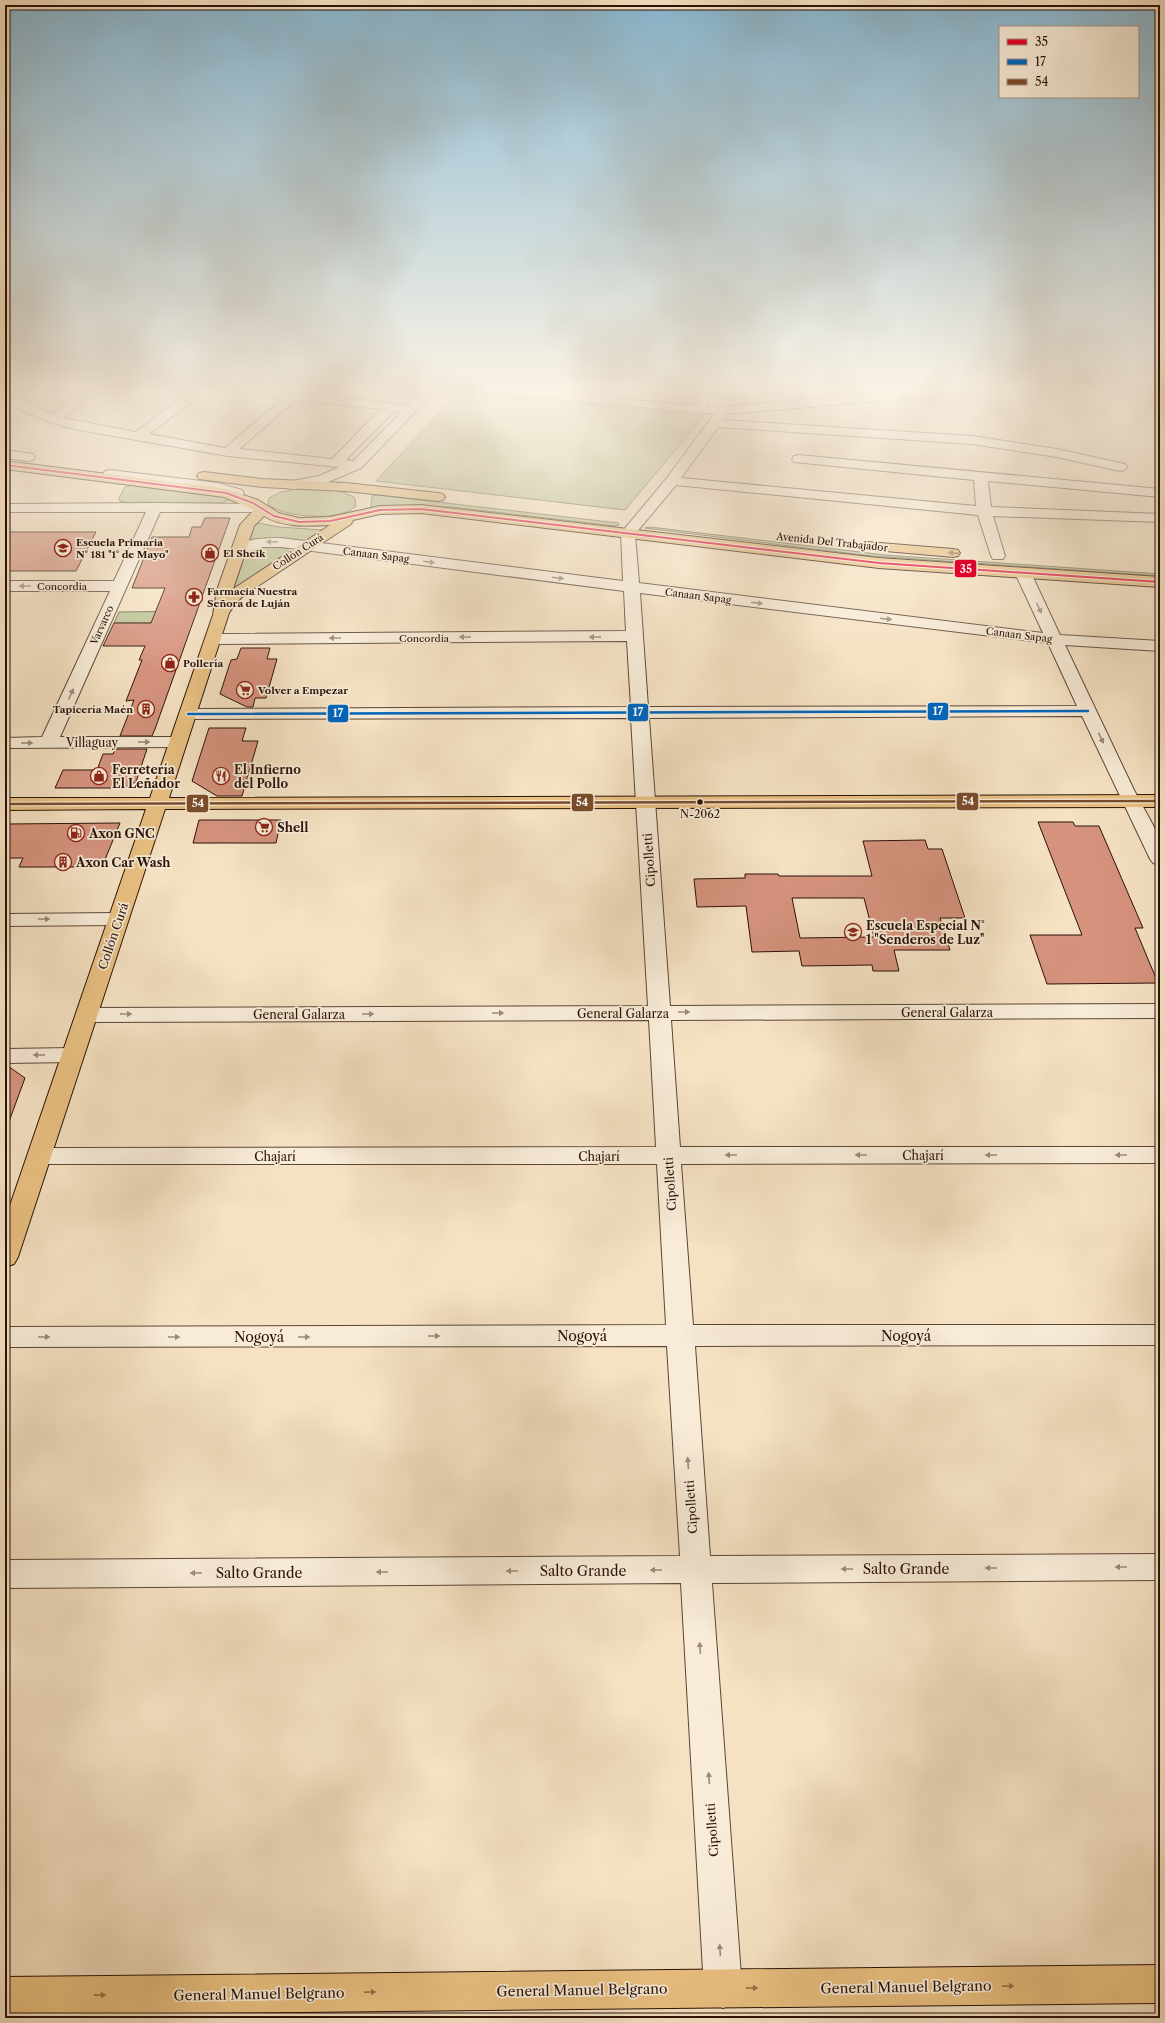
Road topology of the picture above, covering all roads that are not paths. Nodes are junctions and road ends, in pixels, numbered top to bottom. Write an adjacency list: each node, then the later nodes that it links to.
1 (87, 480): 7 (main road, Avenida Del Trabajador)
2 (313, 480): 8 (street, Collón Curá)
3 (355, 480): 9 (street, Collón Curá)
4 (981, 480): 15 (street)
5 (1027, 480): 10 (street)
6 (672, 481): 15 (street); 19 (street)
7 (111, 485): 7 (street); 8 (main road, Avenida Del Trabajador); 12 (street); 13 (street); 14 (main road, Avenida Del Trabajador)
8 (293, 485): 9 (main road, Avenida Del Trabajador); 14 (main road, Collón Curá)
9 (358, 488): 11 (main road, Avenida Del Trabajador); 16 (main road, Collón Curá)
10 (1160, 493)
11 (451, 498)
12 (155, 507): 14 (street); 30 (street, Varvarco)
13 (5, 508)
14 (262, 509): 16 (main road, Avenida Del Trabajador); 22 (main road, Collón Curá)
15 (984, 511): 17 (street); 25 (street)
16 (352, 517): 19 (main road, Avenida Del Trabajador); 21 (main road, Collón Curá)
17 (1160, 518)
18 (653, 522): 19 (main road, Avenida Del Trabajador)
19 (629, 524): 27 (main road, Avenida Del Trabajador); 31 (street, Cipolletti)
20 (855, 545): 23 (main road, Avenida Del Trabajador, one-way to 20)
21 (307, 547): 22 (street, Canaan Sapag, one-way to 22); 31 (street, Canaan Sapag, one-way to 31); 32 (main road, Collón Curá)
22 (238, 551): 32 (main road, Collón Curá)
23 (967, 554)
24 (982, 555): 25 (main road)
25 (998, 556): 26 (main road)
26 (1013, 557)
27 (1023, 573): 28 (main road, Avenida Del Trabajador); 35 (street, one-way to 35)
28 (1160, 582)
29 (5, 586): 30 (street, Concordia, one-way to 29)
30 (120, 586): 40 (street, Varvarco, one-way to 30)
31 (631, 587): 33 (street, Cipolletti); 35 (street, Canaan Sapag, one-way to 35)
32 (221, 615): 34 (main road, Collón Curá)
33 (634, 636): 34 (street, Concordia, one-way to 34); 38 (street, Cipolletti)
34 (213, 639): 39 (main road, Collón Curá)
35 (1054, 639): 36 (street, Canaan Sapag); 37 (street)
36 (1160, 646)
37 (1088, 711): 38 (street); 43 (street, one-way to 43)
38 (639, 712): 39 (street); 45 (street, Cipolletti)
39 (188, 714): 41 (main road, Collón Curá)
40 (49, 742): 41 (street, Villaguay, one-way to 41); 42 (street, Villaguay, one-way to 40)
41 (178, 742): 46 (main road, Collón Curá)
42 (5, 743)
43 (1132, 801): 44 (main road); 45 (main road); 48 (street)
44 (1160, 801)
45 (645, 802): 46 (main road); 52 (street, Cipolletti)
46 (158, 803): 47 (main road); 49 (main road, Collón Curá)
47 (5, 804)
48 (1160, 859)
49 (119, 919): 50 (street, one-way to 49); 53 (main road, Collón Curá)
50 (5, 920)
51 (1160, 1011): 52 (street, General Galarza, one-way to 51)
52 (659, 1012): 53 (street, General Galarza, one-way to 52); 56 (street, Cipolletti)
53 (86, 1015): 54 (main road, Collón Curá)
54 (73, 1055): 55 (street, one-way to 55); 58 (main road, Collón Curá)
55 (5, 1056)
56 (668, 1155): 57 (street, Chajarí, one-way to 56); 58 (street, Chajarí); 61 (street, Cipolletti)
57 (1160, 1155)
58 (39, 1156): 59 (main road, Collón Curá)
59 (5, 1257)
60 (1160, 1335): 61 (street, Nogoyá)
61 (680, 1336): 62 (street, Nogoyá, one-way to 61); 64 (street, Cipolletti, one-way to 61)
62 (5, 1337)
63 (1160, 1567): 64 (street, Salto Grande, one-way to 64)
64 (695, 1570): 65 (street, Salto Grande, one-way to 65); 67 (street, Cipolletti, one-way to 64)
65 (5, 1574)
66 (1160, 1984): 67 (main road, General Manuel Belgrano, one-way to 66)
67 (723, 1988): 69 (main road, General Manuel Belgrano, one-way to 67)
68 (5, 1996): 69 (main road, General Manuel Belgrano)
69 (58, 2007)

